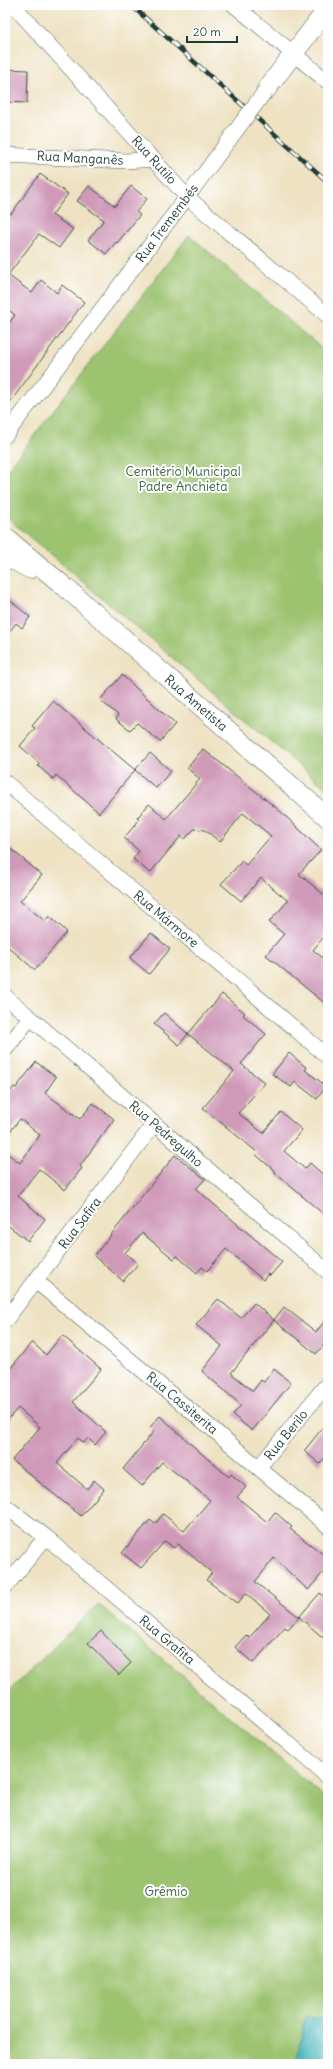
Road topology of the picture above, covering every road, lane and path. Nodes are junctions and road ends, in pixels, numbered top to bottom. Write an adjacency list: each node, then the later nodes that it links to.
1 (13, 5): 8 (street, Rua Rutilo)
2 (234, 5): 4 (street)
3 (328, 8): 4 (street, Rua Tremembés)
4 (292, 54): 5 (street); 6 (street, Rua Tremembés)
5 (328, 82)
6 (266, 90): 9 (street, Rua Tremembés, bridge)
7 (5, 155): 8 (street, Rua Manganês)
8 (154, 159): 9 (street, Rua Rutilo)
9 (187, 197): 10 (street, Rua Rutilo); 11 (street, Rua Tremembés)
10 (328, 316)
11 (5, 436)
12 (5, 537): 14 (street, Rua Ametista)
13 (5, 556): 14 (street, Rua Ametista)
14 (65, 587): 16 (street, Rua Ametista)
15 (5, 782): 20 (street, Rua Mármore)
16 (328, 818)
17 (5, 996): 18 (street, Rua Pedregulho)
18 (30, 1018): 19 (street); 21 (street, Rua Pedregulho)
19 (5, 1050)
20 (328, 1057)
21 (154, 1124): 22 (street, Rua Pedregulho); 23 (street, Rua Safira)
22 (328, 1272)
23 (36, 1281): 24 (street, Rua Safira); 26 (street, Rua Cassiterita)
24 (5, 1321)
25 (328, 1383): 26 (street, Rua Berilo)
26 (260, 1467): 28 (street, Rua Cassiterita)
27 (5, 1506): 29 (street, Rua Grafita)
28 (328, 1526)
29 (46, 1537): 30 (street); 31 (street, Rua Grafita)
30 (5, 1587)
31 (328, 1777)

